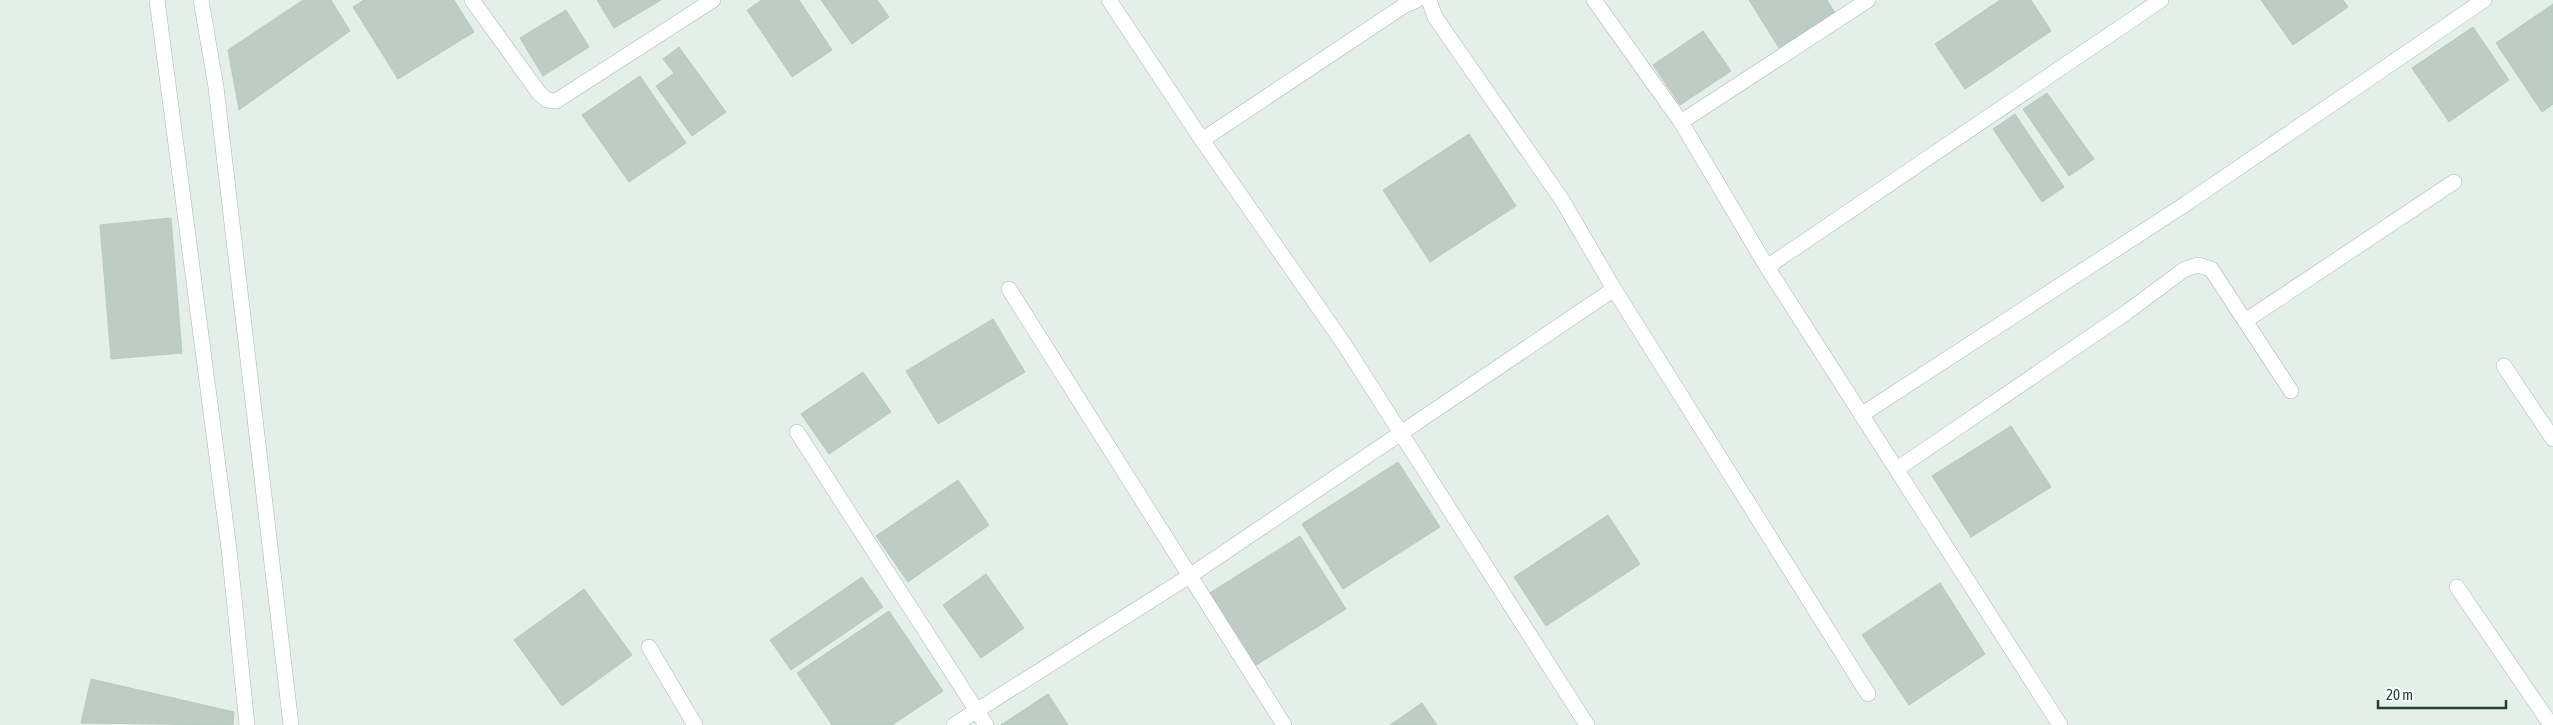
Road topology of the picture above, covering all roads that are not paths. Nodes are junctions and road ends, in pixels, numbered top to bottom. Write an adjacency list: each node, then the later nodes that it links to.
1 (157, 0): 31 (street)
2 (200, 0): 32 (street)
3 (472, 0): 4 (street)
4 (713, 0)
5 (1109, 0): 13 (street)
6 (1417, 0): 13 (street)
7 (1429, 0): 16 (street)
8 (1594, 0): 12 (street)
9 (1868, 0): 12 (street)
10 (2161, 0): 15 (street)
11 (2484, 0): 21 (street)
12 (1681, 122): 15 (street)
13 (1202, 140): 23 (street)
14 (2454, 182): 18 (street)
15 (1768, 267): 21 (street)
16 (1614, 288): 23 (street); 29 (street)
17 (1009, 289): 26 (street)
18 (2245, 321): 20 (street); 25 (street)
19 (2504, 366): 24 (street)
20 (2291, 391)
21 (1861, 415): 25 (street)
22 (797, 432): 30 (street)
23 (1400, 432): 26 (street); 37 (street)
24 (2553, 439)
25 (1897, 469): 38 (street)
26 (1191, 575): 30 (street); 36 (street)
27 (2457, 587): 39 (street)
28 (649, 647): 33 (street)
29 (1868, 694)
30 (978, 711): 34 (street); 35 (street)
31 (247, 725)
32 (291, 725)
33 (695, 725)
34 (954, 725)
35 (986, 725)
36 (1284, 725)
37 (1587, 725)
38 (2060, 725)
39 (2551, 725)

